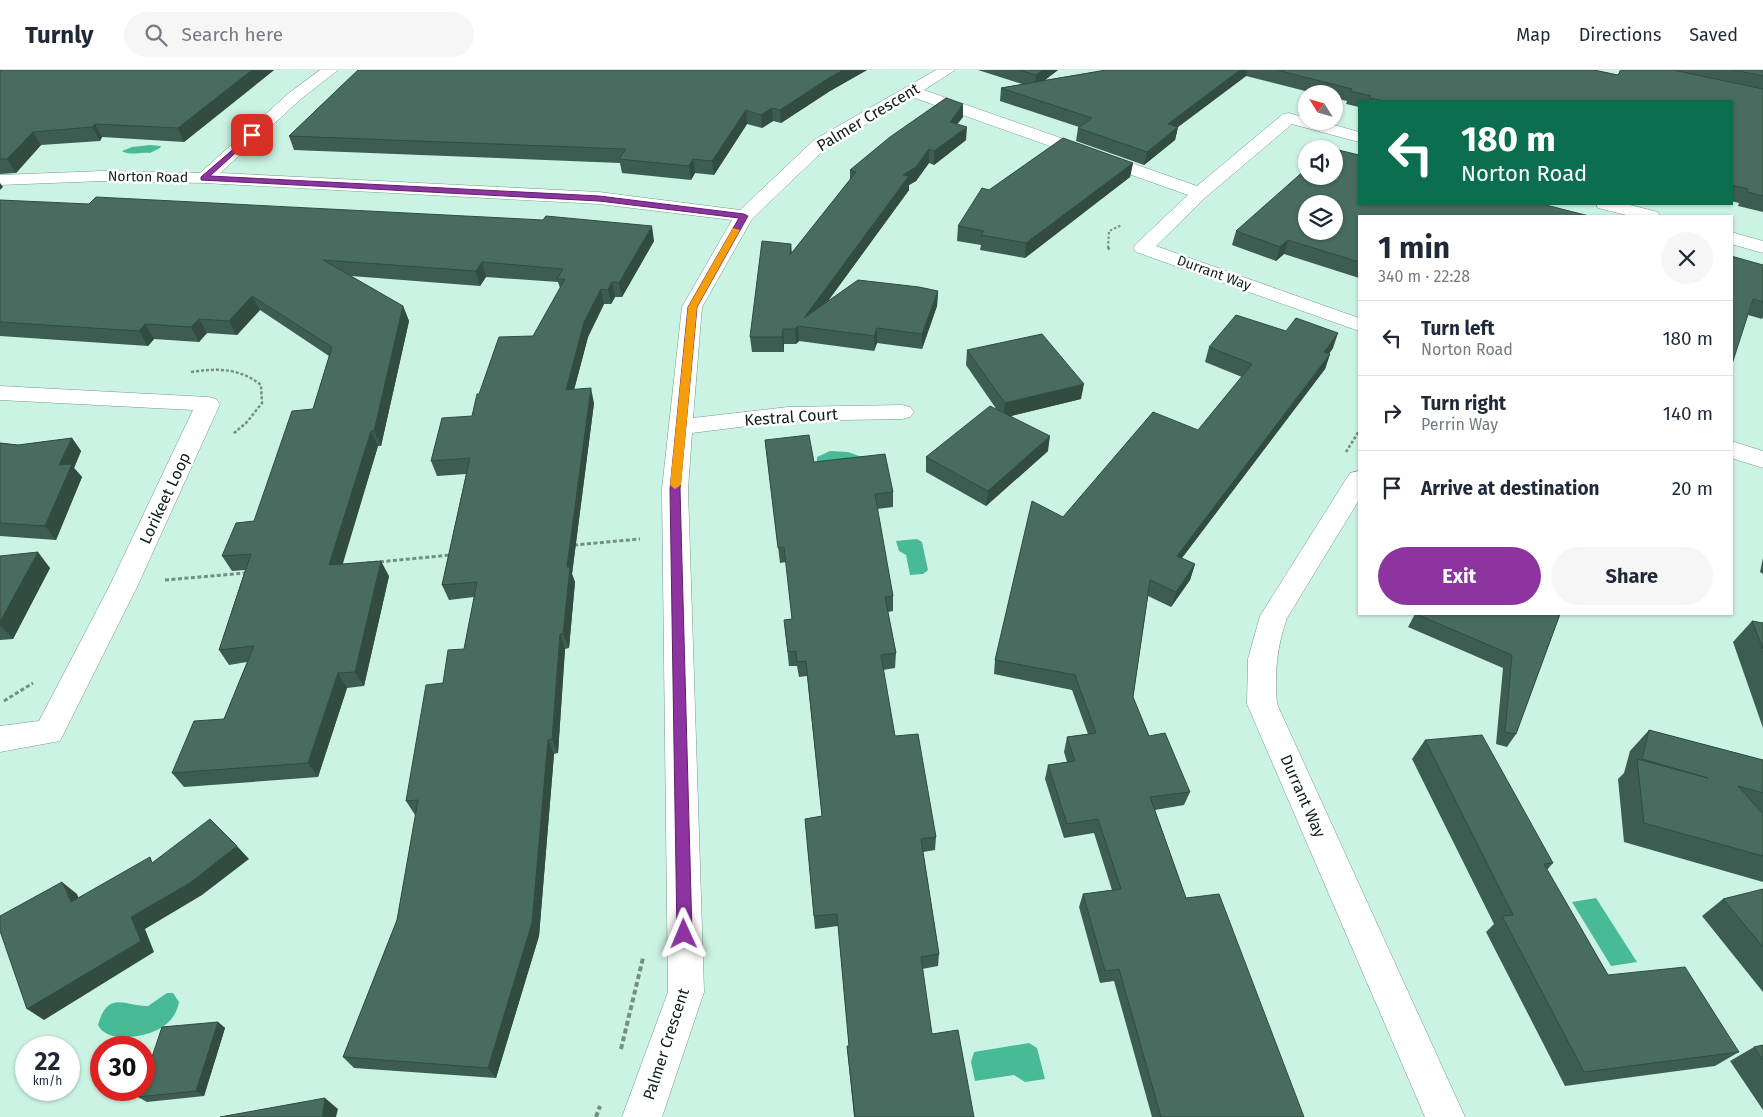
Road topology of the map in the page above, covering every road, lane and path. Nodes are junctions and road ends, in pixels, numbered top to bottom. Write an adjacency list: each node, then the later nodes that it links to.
1 (330, 70): 5 (street)
2 (947, 70): 3 (street, Palmer Crescent)
3 (911, 91): 7 (street); 10 (street, Palmer Crescent)
4 (1358, 137): 7 (street, Durrant Way)
5 (204, 178): 6 (street, Norton Road); 10 (street, Norton Road)
6 (0, 180)
7 (1200, 193): 13 (street, Durrant Way)
8 (1609, 205): 9 (street)
9 (1647, 215)
10 (744, 216): 16 (street, Palmer Crescent)
11 (1733, 239): 12 (street)
12 (1763, 247)
13 (1358, 325)
14 (0, 393): 26 (street, Lorikeet Loop)
15 (902, 412): 16 (street, Kestral Court)
16 (681, 428): 27 (street, Palmer Crescent)
17 (1733, 451): 18 (street)
18 (1763, 460)
19 (1358, 481): 28 (street, Durrant Way)
20 (641, 539): 21 (path)
21 (571, 545)
22 (452, 555): 23 (path)
23 (362, 563)
24 (253, 572): 25 (path)
25 (164, 580)
26 (0, 739)
27 (642, 1117)
28 (1445, 1117)

